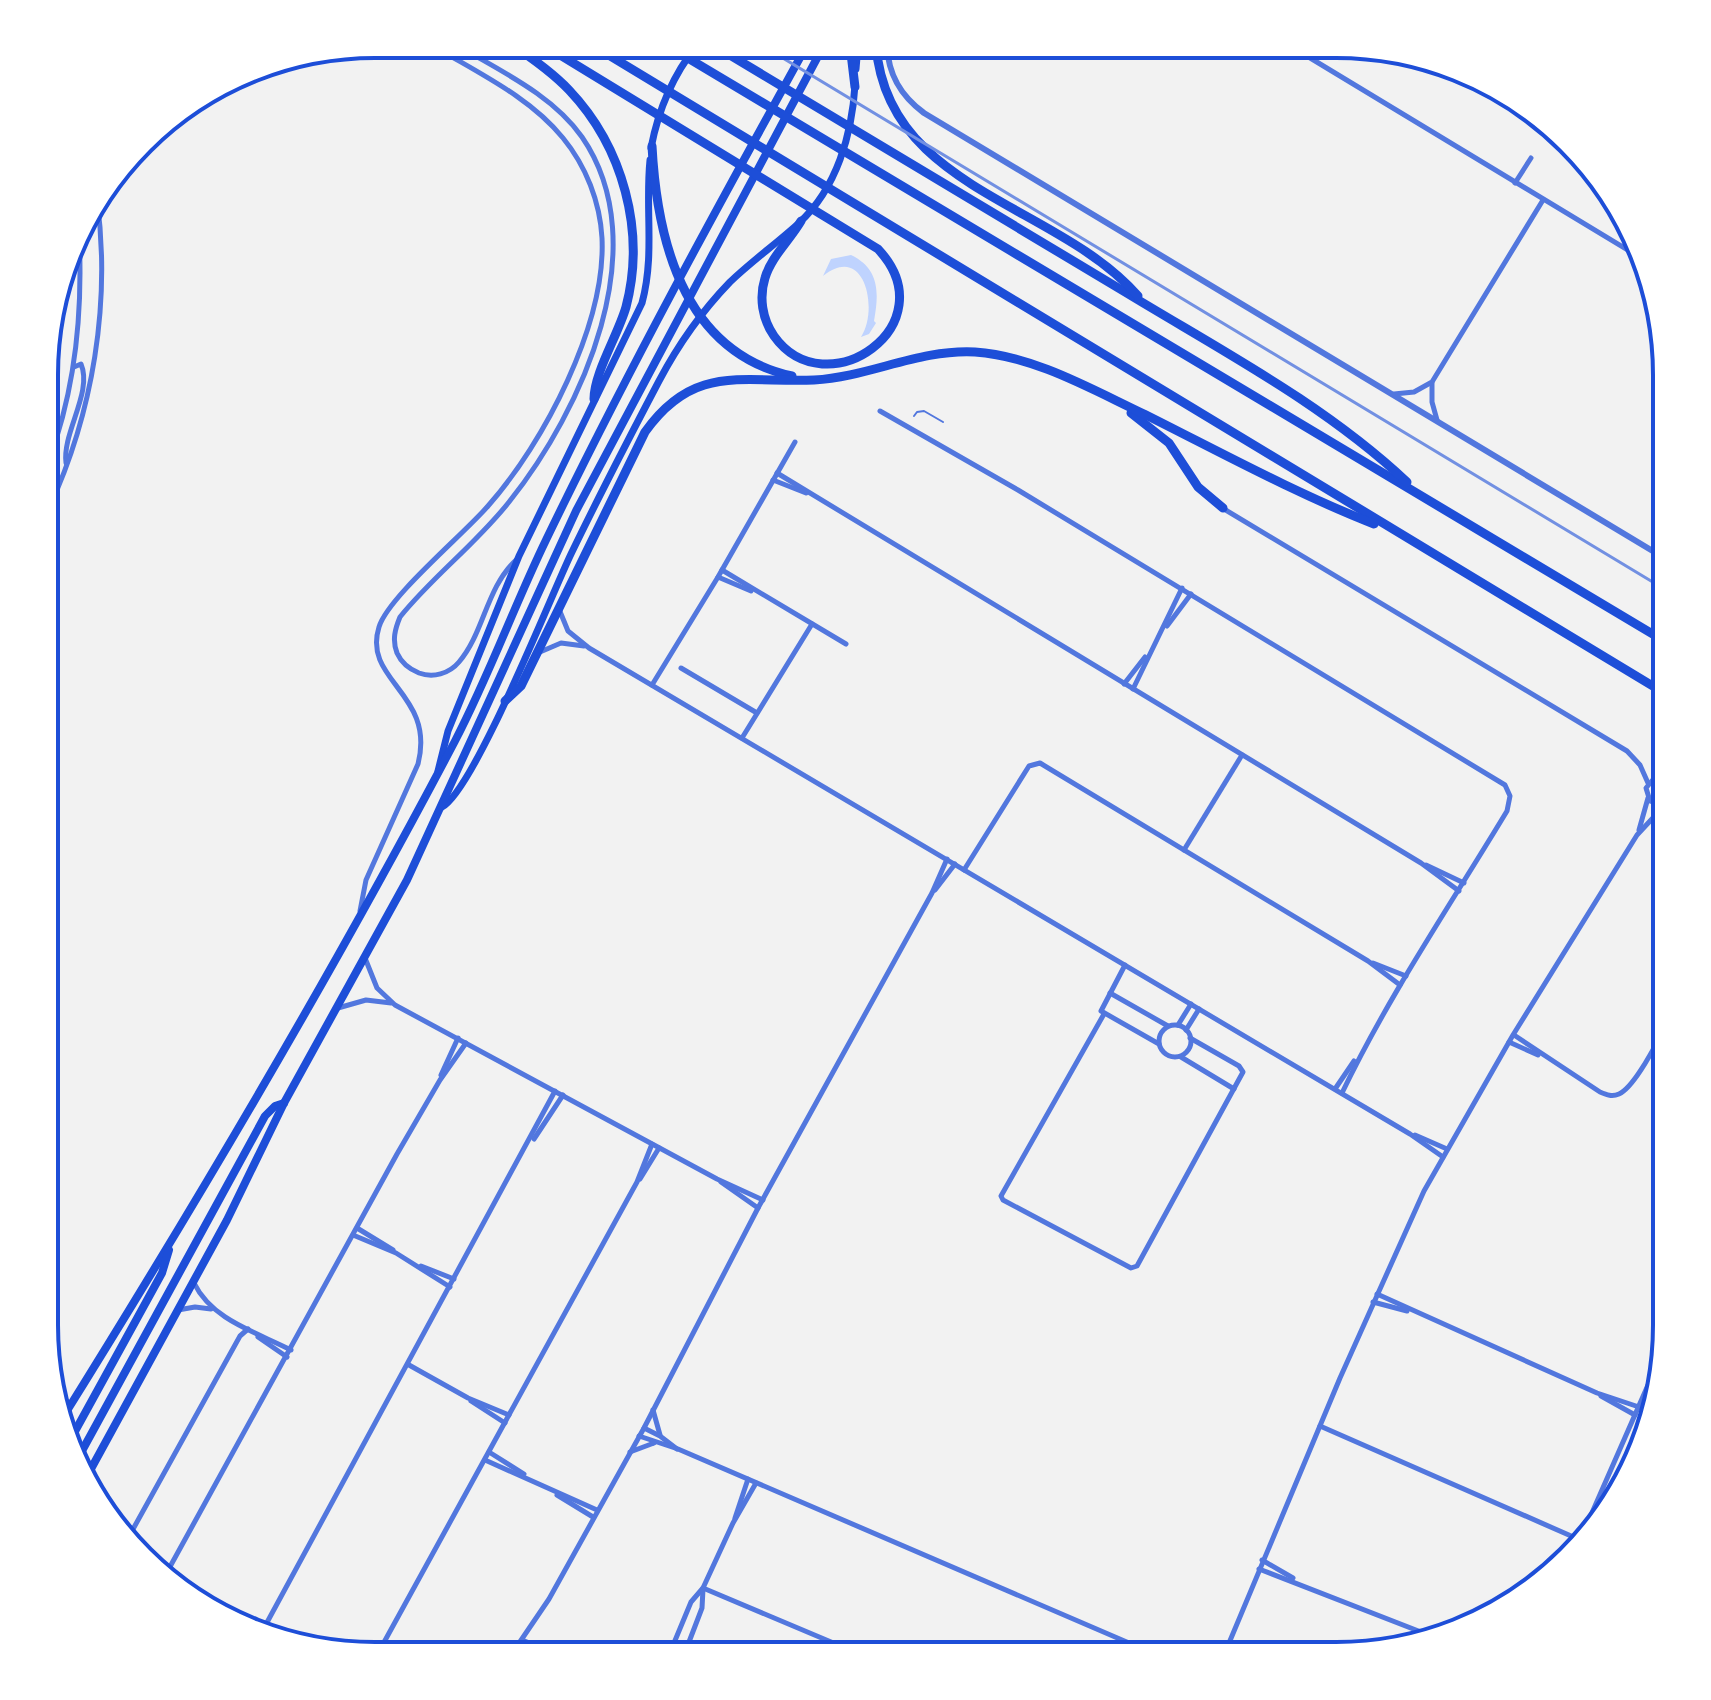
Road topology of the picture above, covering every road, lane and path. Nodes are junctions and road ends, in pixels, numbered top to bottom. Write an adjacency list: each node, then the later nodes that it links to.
1 (453, 58): 86 (street)
2 (478, 58): 47 (street)
3 (530, 58): 30 (highway)
4 (565, 58): 22 (highway)
5 (613, 58): 45 (highway)
6 (688, 58): 43 (highway)
7 (689, 58): 17 (main road)
8 (735, 58): 25 (highway)
9 (800, 58): 70 (main road)
10 (817, 58): 75 (main road)
11 (852, 58): 16 (highway)
12 (857, 58): 16 (main road)
13 (878, 58): 25 (highway)
14 (889, 58): 29 (street)
15 (1310, 58): 19 (street)
16 (855, 87): 22 (main road)
17 (652, 146): 27 (highway); 30 (main road)
18 (1531, 158): 19 (street)
19 (1515, 183): 20 (street)
20 (1543, 200): 23 (street); 28 (street)
21 (98, 221): 38 (street)
22 (801, 221): 66 (main road)
23 (1627, 250)
24 (79, 261): 26 (street)
25 (1145, 304): 43 (highway)
26 (74, 367): 36 (street); 38 (street)
27 (815, 380): 31 (highway); 53 (highway)
28 (1432, 382): 29 (street); 34 (street)
29 (1392, 394): 34 (street)
30 (594, 399): 47 (main road)
31 (1112, 399): 44 (highway); 45 (highway)
32 (880, 411): 50 (street)
33 (914, 416): 35 (lane)
34 (1437, 421): 46 (street)
35 (943, 422)
36 (58, 434)
37 (795, 442): 39 (street)
38 (66, 467): 41 (street)
39 (777, 473): 40 (street); 42 (street)
40 (773, 480): 42 (street); 48 (street)
41 (58, 486)
42 (811, 495): 62 (street)
43 (1421, 495): 56 (highway)
44 (1223, 508): 72 (street)
45 (1399, 534): 64 (highway)
46 (1653, 551)
47 (519, 556): 70 (main road)
48 (722, 570): 49 (street); 51 (street)
49 (718, 577): 51 (street); 63 (street)
50 (1182, 588): 52 (street); 55 (street)
51 (756, 592): 54 (street)
52 (1191, 594): 55 (street); 83 (street)
53 (558, 609): 58 (street); 60 (highway)
54 (812, 624): 57 (street); 67 (street)
55 (1163, 629): 59 (street)
56 (1653, 634)
57 (846, 644)
58 (589, 648): 60 (street); 63 (street)
59 (1149, 654): 62 (street); 65 (street)
60 (537, 655): 66 (highway)
61 (681, 668): 67 (street)
62 (1124, 684): 65 (street)
63 (652, 685): 68 (street)
64 (1653, 686)
65 (1133, 689): 69 (street)
66 (505, 701): 75 (main road)
67 (757, 713): 68 (street)
68 (742, 738): 79 (street)
69 (1242, 755): 78 (street); 80 (street)
70 (437, 773): 86 (main road)
71 (1653, 779): 72 (street)
72 (1648, 783): 73 (street)
73 (1648, 797): 74 (street); 77 (street)
74 (1653, 803)
75 (442, 807): 87 (main road)
76 (1653, 818): 77 (street)
77 (1637, 835): 101 (street)
78 (1184, 850): 82 (street); 88 (street)
79 (947, 859): 81 (street); 85 (street)
80 (1421, 863): 83 (street); 84 (street)
81 (955, 864): 82 (street); 85 (street)
82 (964, 870): 89 (street)
83 (1464, 883): 84 (street)
84 (1459, 891): 90 (street)
85 (932, 893): 126 (street)
86 (360, 918): 130 (main road)
87 (365, 957): 94 (street); 95 (main road)
88 (1368, 961): 90 (street); 91 (street)
89 (1125, 965): 92 (street); 93 (street)
90 (1406, 976): 91 (street)
91 (1400, 985): 110 (street)
92 (1109, 993): 97 (street); 99 (street)
93 (1191, 1004): 96 (street); 98 (street)
94 (395, 1005): 95 (street); 102 (street)
95 (338, 1008): 117 (main road)
96 (1199, 1009): 100 (street); 113 (street)
97 (1104, 1014): 106 (street); 112 (street)
98 (1178, 1025): 99 (street); 100 (street)
99 (1168, 1026): 106 (street)
100 (1186, 1030): 103 (street)
101 (1513, 1035): 104 (street); 109 (street)
102 (458, 1038): 105 (street); 111 (street)
103 (1190, 1038): 108 (street); 112 (street)
104 (1509, 1042): 109 (street); 122 (street)
105 (466, 1043): 111 (street); 114 (street)
106 (1159, 1044): 108 (street)
107 (1653, 1047): 109 (street)
108 (1180, 1056): 112 (street)
109 (1543, 1057)
110 (1358, 1058): 113 (street); 115 (street)
111 (440, 1080): 128 (street)
112 (1234, 1089)
113 (1335, 1089): 115 (street)
114 (555, 1091): 116 (street); 119 (street)
115 (1342, 1093): 118 (street)
116 (563, 1095): 119 (street); 120 (street)
117 (284, 1103): 134 (main road); 161 (main road)
118 (1410, 1134): 122 (street); 123 (street)
119 (530, 1142): 133 (street)
120 (652, 1144): 121 (street); 125 (street)
121 (659, 1148): 124 (street); 125 (street)
122 (1447, 1149): 123 (street)
123 (1443, 1157): 136 (street)
124 (717, 1179): 126 (street); 127 (street)
125 (637, 1182): 152 (street)
126 (763, 1200): 127 (street)
127 (758, 1208): 151 (street)
128 (357, 1228): 129 (street); 131 (street)
129 (353, 1235): 131 (street); 143 (street)
130 (170, 1245): 149 (main road); 157 (main road)
131 (396, 1253): 132 (street)
132 (416, 1264): 133 (street); 135 (street)
133 (454, 1279): 135 (street)
134 (193, 1282): 138 (street); 139 (main road)
135 (450, 1287): 145 (street)
136 (1377, 1294): 137 (street); 140 (street)
137 (1373, 1302): 140 (street); 155 (street)
138 (212, 1309): 139 (street); 141 (street)
139 (178, 1310): 166 (main road)
140 (1412, 1312): 147 (street)
141 (248, 1329): 142 (street); 175 (street)
142 (255, 1333): 143 (street); 144 (street)
143 (291, 1350): 144 (street)
144 (287, 1357): 178 (street)
145 (409, 1365): 148 (street); 182 (street)
146 (1646, 1390): 150 (street)
147 (1597, 1393): 150 (street); 153 (street)
148 (468, 1398): 152 (street); 154 (street)
149 (69, 1407)
150 (1639, 1407): 153 (street)
151 (653, 1409): 156 (street); 159 (street)
152 (509, 1415): 154 (street)
153 (1635, 1415): 172 (street)
154 (505, 1423): 163 (street)
155 (1320, 1426): 176 (street); 177 (street)
156 (644, 1428): 158 (street); 159 (street)
157 (76, 1430)
158 (639, 1436): 160 (street); 164 (street)
159 (660, 1436): 162 (street)
160 (656, 1442): 162 (street); 164 (street)
161 (83, 1449)
162 (678, 1449): 168 (street)
163 (489, 1452): 165 (street); 167 (street)
164 (629, 1453): 171 (street)
165 (485, 1460): 167 (street); 185 (street)
166 (92, 1467)
167 (528, 1477): 170 (street)
168 (748, 1479): 169 (street); 174 (street)
169 (756, 1483): 174 (street); 190 (street)
170 (554, 1491): 171 (street); 173 (street)
171 (597, 1510): 173 (street)
172 (1593, 1512)
173 (593, 1518): 184 (street)
174 (733, 1523): 181 (street)
175 (133, 1529)
176 (1572, 1536)
177 (1262, 1560): 179 (street); 180 (street)
178 (170, 1567)
179 (1259, 1569): 180 (street); 191 (street)
180 (1297, 1582): 183 (street)
181 (703, 1588): 187 (street); 188 (street); 189 (street)
182 (267, 1623)
183 (1419, 1631)
184 (522, 1640): 186 (street)
185 (384, 1642)
186 (527, 1642)
187 (674, 1642)
188 (689, 1642)
189 (831, 1642)
190 (1127, 1642)
191 (1227, 1642)

